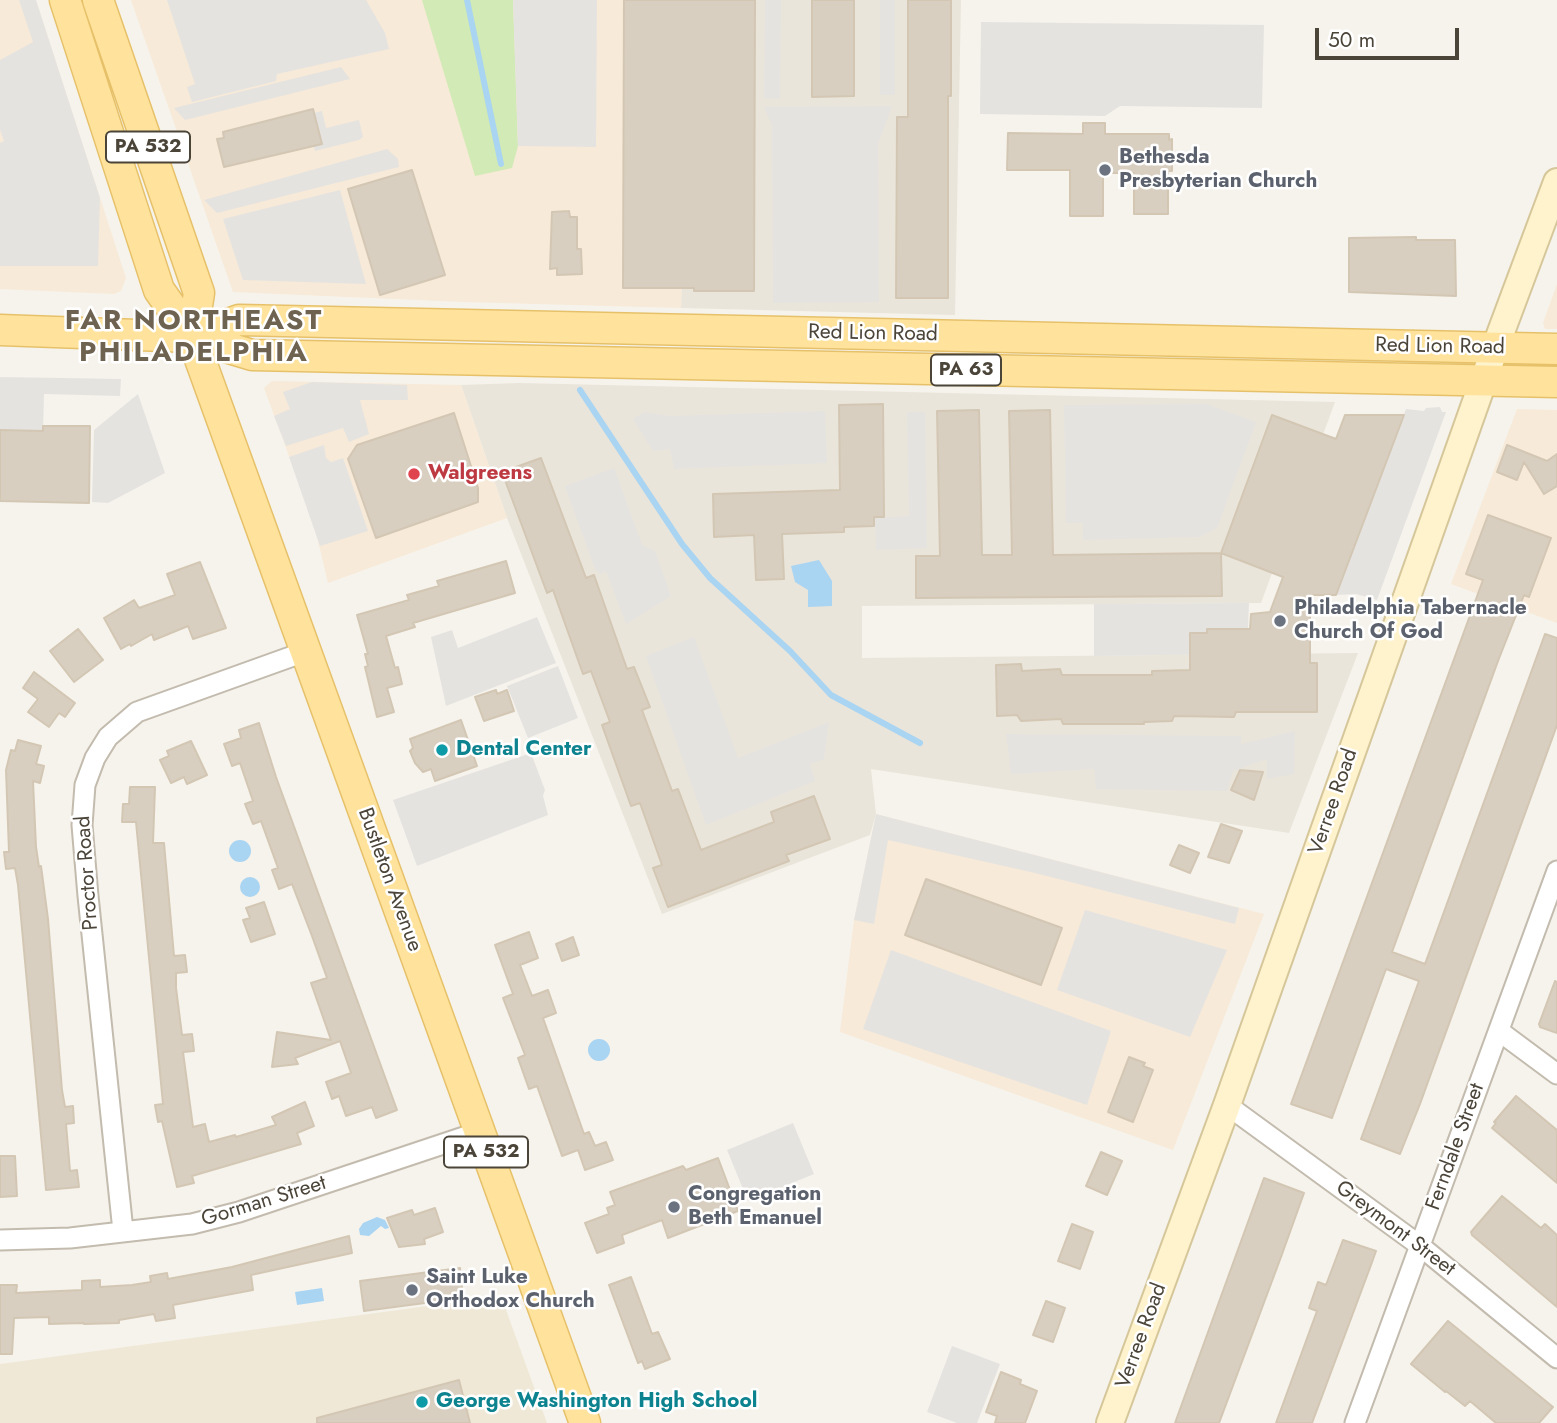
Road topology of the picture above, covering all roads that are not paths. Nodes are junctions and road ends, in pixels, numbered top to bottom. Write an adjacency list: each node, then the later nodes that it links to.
1 (65, 0): 6 (main road, Bustleton Avenue / PA 532)
2 (98, 0): 6 (main road, Bustleton Avenue / PA 532)
3 (1557, 182): 8 (main road, Verree Road)
4 (0, 330): 6 (main road, Red Lion Road / PA 63)
5 (902, 335): 6 (main road, Red Lion Road / PA 63); 7 (main road, Red Lion Road / PA 63); 10 (main road)
6 (192, 337): 10 (main road, Red Lion Road / PA 63); 14 (main road, Bustleton Avenue / PA 532)
7 (1242, 342): 8 (main road, Red Lion Road / PA 63); 11 (main road)
8 (1495, 348): 9 (main road, Red Lion Road / PA 63); 12 (main road, Verree Road)
9 (1557, 349)
10 (902, 368): 11 (main road, Red Lion Road / PA 63)
11 (1241, 376): 12 (main road, Red Lion Road / PA 63)
12 (1483, 381): 13 (main road, Red Lion Road / PA 63); 18 (main road, Verree Road)
13 (1557, 382)
14 (307, 651): 19 (main road, Bustleton Avenue / PA 532); 20 (street, Proctor Road)
15 (1557, 871): 16 (street, Ferndale Street)
16 (1499, 1031): 17 (street); 22 (street, Ferndale Street)
17 (1557, 1074)
18 (1227, 1105): 22 (street, Greymont Street); 25 (main road, Verree Road)
19 (480, 1132): 20 (street, Gorman Street); 24 (main road, Bustleton Avenue / PA 532)
20 (123, 1231): 21 (street, Gorman Street)
21 (0, 1240)
22 (1419, 1245): 23 (street, Greymont Street); 26 (street, Ferndale Street)
23 (1557, 1358)
24 (585, 1423)
25 (1110, 1423)
26 (1355, 1423)

